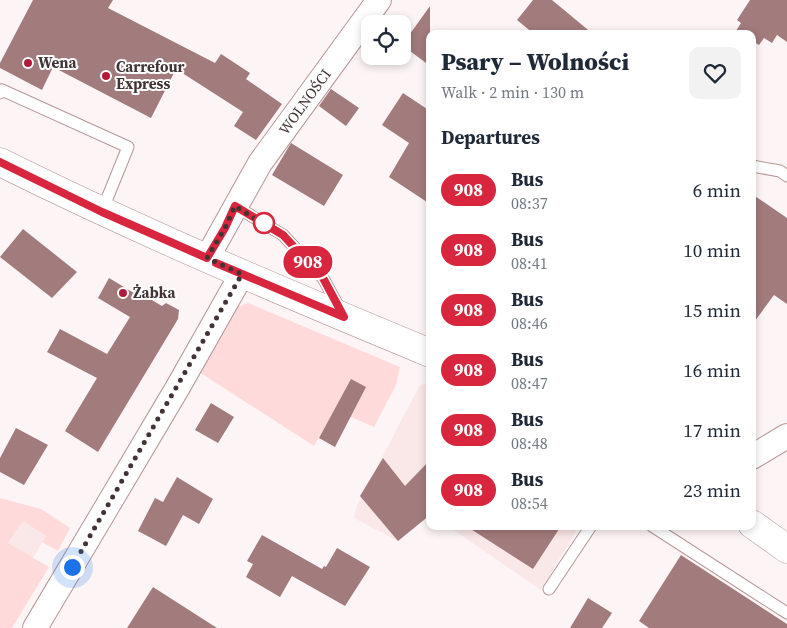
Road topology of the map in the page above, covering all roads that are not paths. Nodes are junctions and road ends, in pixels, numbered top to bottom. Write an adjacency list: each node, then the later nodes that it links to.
1 (379, 0): 6 (street, WOLNOŚCI)
2 (0, 93): 7 (lane)
3 (0, 162): 7 (main road)
4 (756, 167): 5 (lane)
5 (787, 176)
6 (235, 206): 8 (street, WOLNOŚCI); 10 (lane)
7 (102, 212): 8 (main road)
8 (207, 258): 9 (main road)
9 (242, 274): 10 (main road); 20 (street)
10 (344, 317): 11 (main road)
11 (426, 351)
12 (787, 436): 13 (street)
13 (756, 455)
14 (756, 527): 17 (main road)
15 (588, 530): 18 (lane)
16 (658, 530): 19 (lane)
17 (787, 550)
18 (549, 588)
19 (787, 613)
20 (35, 628)

